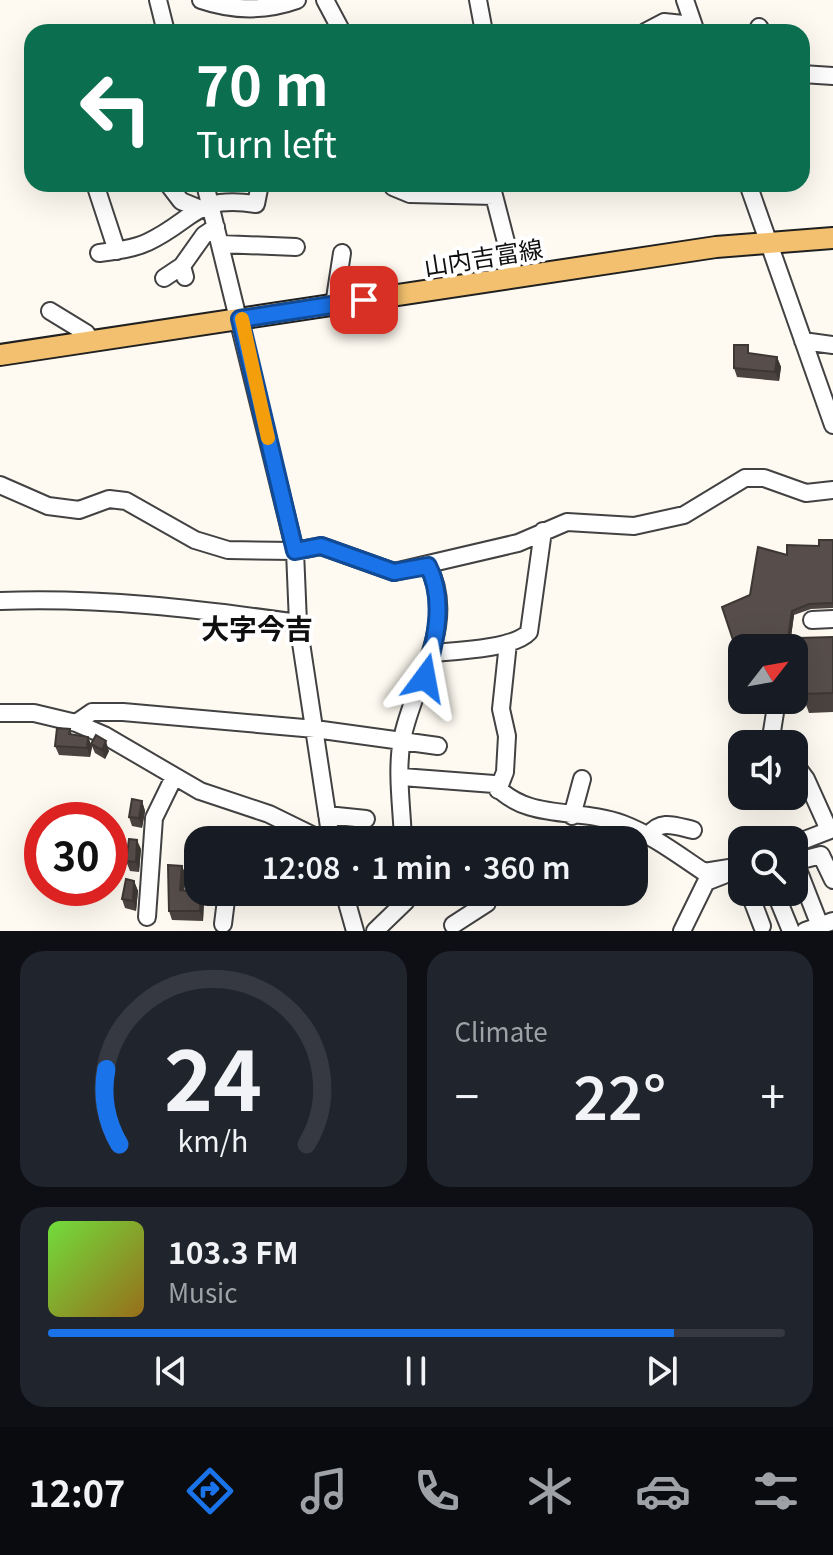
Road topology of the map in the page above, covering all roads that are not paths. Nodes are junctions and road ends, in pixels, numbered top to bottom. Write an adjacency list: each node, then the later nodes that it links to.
1 (158, 0): 8 (street)
2 (201, 0): 7 (street)
3 (297, 0): 7 (street)
4 (325, 0): 9 (street)
5 (478, 0): 10 (street)
6 (685, 0): 11 (street)
7 (275, 3)
8 (164, 24)
9 (338, 24)
10 (482, 24)
11 (693, 24)
12 (810, 75): 13 (street)
13 (833, 76)
14 (98, 192): 28 (street)
15 (174, 192): 22 (street)
16 (205, 192): 22 (street)
17 (258, 192): 22 (street)
18 (405, 192): 19 (street)
19 (451, 192)
20 (493, 192): 31 (street)
21 (751, 192): 25 (street)
22 (204, 205): 23 (street); 28 (street)
23 (216, 227): 26 (street); 32 (street)
24 (833, 238): 25 (main road, 山内吉富線)
25 (768, 241): 31 (main road, 山内吉富線); 36 (street)
26 (221, 244): 27 (street); 35 (street)
27 (296, 247)
28 (117, 251): 29 (street)
29 (99, 253)
30 (342, 253): 33 (street)
31 (515, 277): 33 (main road, 山内吉富線)
32 (164, 278)
33 (334, 305): 35 (main road, 山内吉富線)
34 (50, 311): 37 (street)
35 (240, 319): 37 (main road, 山内吉富線); 44 (street)
36 (803, 341): 38 (street); 40 (street)
37 (92, 342): 39 (main road, 山内吉富線)
38 (833, 345)
39 (0, 355)
40 (833, 425)
41 (0, 485): 44 (street)
42 (833, 490): 43 (street)
43 (543, 531): 45 (street); 50 (street)
44 (295, 551): 45 (street); 49 (street)
45 (428, 566): 51 (street)
46 (0, 601): 49 (street)
47 (833, 619): 48 (street)
48 (812, 620)
49 (298, 623): 54 (street)
50 (508, 643): 51 (street); 61 (street)
51 (432, 653): 55 (street)
52 (0, 713): 53 (street)
53 (76, 723): 54 (street); 57 (street)
54 (315, 729): 55 (street); 62 (street)
55 (402, 740): 56 (street); 58 (street)
56 (438, 746)
57 (174, 777): 65 (street); 83 (street)
58 (402, 777): 61 (street); 67 (street)
59 (582, 779): 63 (street)
60 (808, 783): 69 (street)
61 (498, 790): 63 (street)
62 (327, 815): 64 (street); 66 (street)
63 (572, 816): 70 (street)
64 (366, 819)
65 (297, 826)
66 (329, 826)
67 (403, 826)
68 (693, 830): 70 (street)
69 (831, 830): 71 (street)
70 (649, 835): 73 (street)
71 (808, 839)
72 (808, 858): 75 (street)
73 (728, 869)
74 (728, 873): 88 (street)
75 (833, 880)
76 (808, 897): 87 (street)
77 (225, 906): 84 (street)
78 (348, 906): 89 (street)
79 (401, 906): 90 (street)
80 (483, 906): 85 (street)
81 (754, 906): 86 (street)
82 (781, 906): 91 (street)
83 (147, 917)
84 (223, 924)
85 (461, 925)
86 (762, 926)
87 (820, 927)
88 (678, 930)
89 (355, 931)
90 (375, 931)
91 (791, 931)

